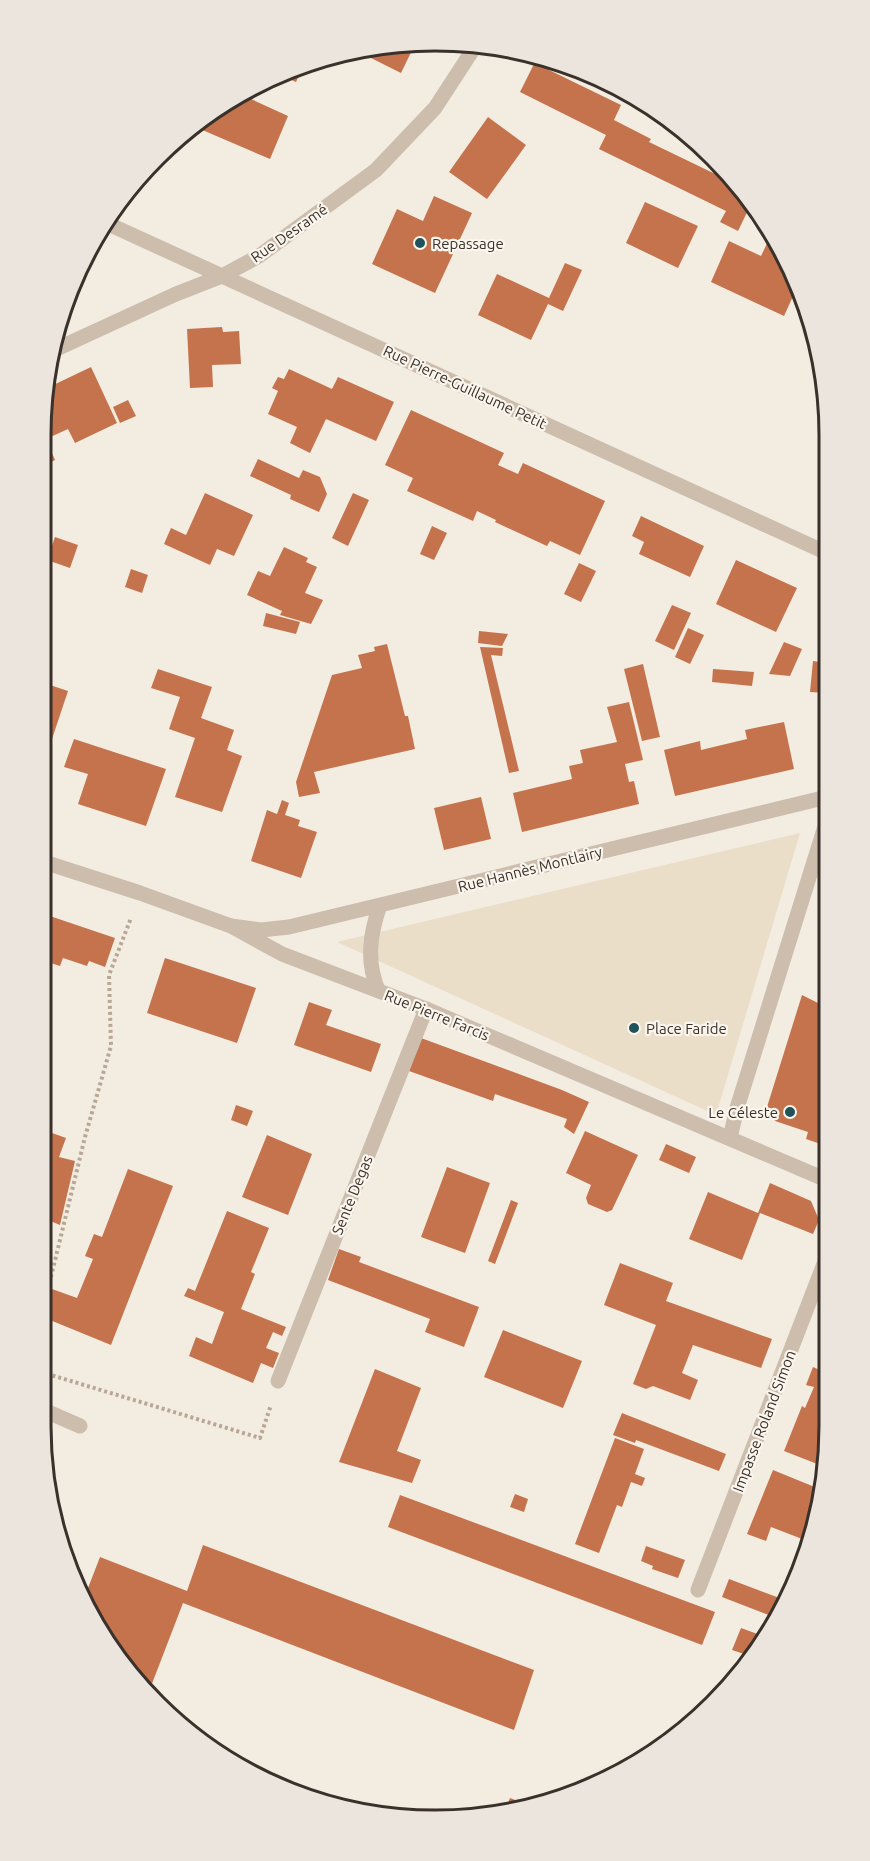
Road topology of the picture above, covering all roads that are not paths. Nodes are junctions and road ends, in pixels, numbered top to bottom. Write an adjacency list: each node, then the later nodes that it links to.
1 (471, 53): 3 (street, Rue Desramé)
2 (113, 226): 3 (street, Rue Pierre-Guillaume Petit)
3 (222, 276): 4 (street, Rue Desramé); 5 (street, Rue Pierre-Guillaume Petit)
4 (61, 347)
5 (819, 549)
6 (819, 799): 9 (street, Rue Hannès Montlairy)
7 (819, 846): 13 (street)
8 (51, 865): 10 (street, Rue Pierre Farcis)
9 (380, 905): 10 (street, Rue Hannès Montlairy); 11 (street)
10 (231, 926): 11 (street, Rue Pierre Farcis)
11 (378, 990): 12 (street, Rue Pierre Farcis)
12 (426, 1010): 13 (street, Rue Pierre Farcis); 16 (street, Sente Degas)
13 (730, 1138): 14 (street, Rue Pierre Farcis)
14 (819, 1177)
15 (819, 1277): 19 (street, Impasse Roland Simon)
16 (278, 1381)
17 (51, 1413): 18 (street)
18 (80, 1426)
19 (698, 1590)

